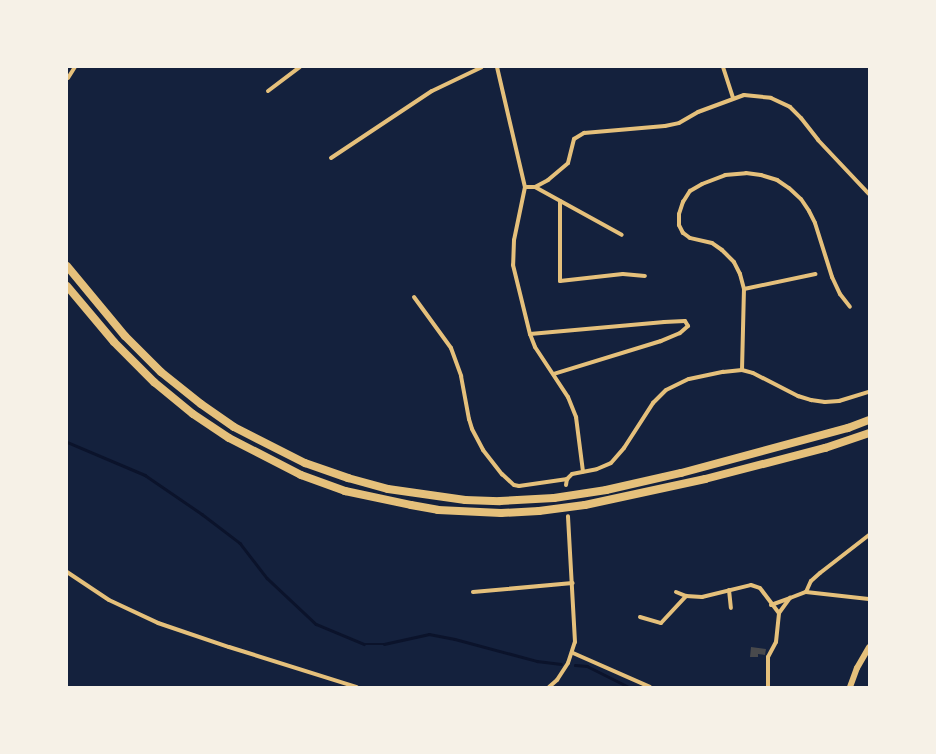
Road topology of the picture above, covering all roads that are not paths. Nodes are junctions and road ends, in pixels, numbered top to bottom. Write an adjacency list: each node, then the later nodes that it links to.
1 (75, 67): 6 (street)
2 (300, 67): 7 (street)
3 (482, 67): 9 (street)
4 (497, 67): 10 (street)
5 (723, 67): 8 (street)
6 (68, 78)
7 (268, 91)
8 (733, 98): 11 (street); 12 (street)
9 (331, 158)
10 (525, 187): 11 (street); 22 (street)
11 (535, 187): 13 (street)
12 (869, 194)
13 (560, 201): 14 (street); 17 (street)
14 (622, 235)
15 (67, 266): 26 (highway)
16 (815, 274): 19 (street)
17 (645, 276)
18 (67, 286): 27 (highway)
19 (744, 289): 21 (street); 23 (street)
20 (414, 296): 29 (street)
21 (850, 307)
22 (530, 334): 24 (street); 24 (street)
23 (742, 370): 25 (street); 28 (street)
24 (554, 374): 28 (street)
25 (869, 392)
26 (869, 420)
27 (869, 433)
28 (583, 472): 29 (street)
29 (567, 480): 30 (street)
30 (566, 485)
31 (568, 516): 34 (street)
32 (869, 535): 38 (street)
33 (67, 572): 48 (street)
34 (573, 583): 36 (street); 47 (street)
35 (729, 590): 39 (street); 42 (street); 43 (street)
36 (473, 592)
37 (676, 592): 39 (street)
38 (806, 592): 40 (street); 41 (street)
39 (686, 596): 45 (street)
40 (790, 598): 42 (street); 44 (street)
41 (869, 599)
42 (772, 604): 44 (street)
43 (730, 608)
44 (779, 614): 51 (street)
45 (640, 617)
46 (869, 647): 52 (street)
47 (573, 653): 49 (street); 50 (street)
48 (357, 687)
49 (550, 687)
50 (650, 687)
51 (768, 687)
52 (850, 687)

